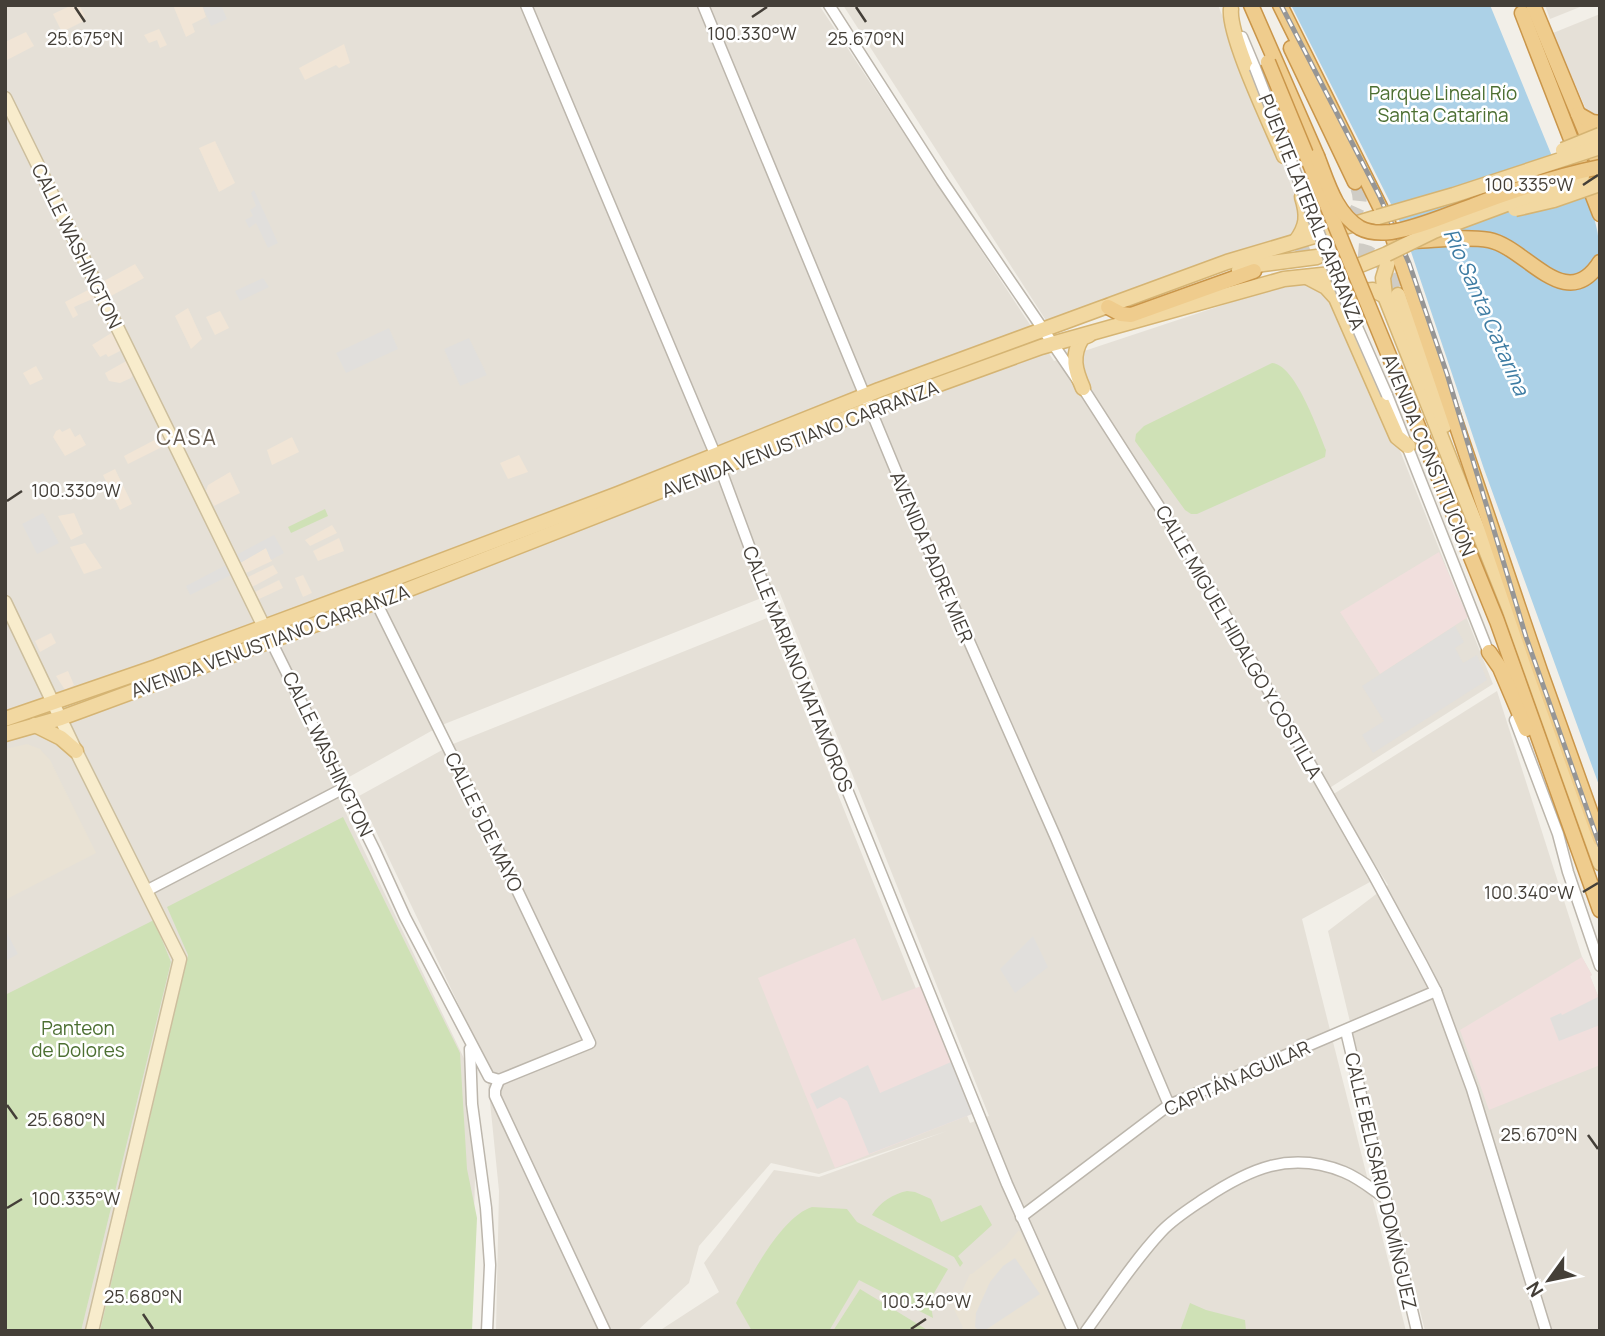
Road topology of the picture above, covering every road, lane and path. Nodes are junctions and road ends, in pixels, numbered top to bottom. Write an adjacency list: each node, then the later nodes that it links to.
1 (526, 5): 42 (street, CALLE MARIANO MATAMOROS)
2 (703, 5): 40 (street, AVENIDA PADRE MIER)
3 (829, 5): 35 (street, CALLE MIGUEL HIDALGO Y COSTILLA)
4 (1251, 5): 12 (highway)
5 (1261, 5): 12 (highway)
6 (1280, 5): 9 (highway, AVENIDA CONSTITUCIÓN)
7 (1235, 6): 10 (highway, AVENIDA CONSTITUCIÓN); 24 (main road)
8 (1524, 8): 13 (highway); 21 (highway); 22 (highway)
9 (1287, 20): 19 (highway); 56 (highway, AVENIDA CONSTITUCIÓN)
10 (1261, 65): 39 (street, PUENTE LATERAL CARRANZA, bridge); 54 (highway, AVENIDA CONSTITUCIÓN, bridge)
11 (5, 98): 46 (main road, CALLE WASHINGTON)
12 (1300, 114): 17 (highway, bridge)
13 (1578, 114): 14 (highway); 17 (highway)
14 (1600, 123)
15 (1600, 135): 18 (main road, bridge)
16 (1600, 147): 18 (main road, AVENIDA VENUSTIANO CARRANZA, bridge)
17 (1600, 167): 23 (main road, AVENIDA VENUSTIANO CARRANZA, bridge)
18 (1531, 170): 24 (main road, AVENIDA VENUSTIANO CARRANZA, bridge)
19 (1355, 182)
20 (1600, 184): 23 (main road, bridge)
21 (1600, 194)
22 (1600, 214)
23 (1476, 215): 25 (main road, AVENIDA VENUSTIANO CARRANZA, bridge)
24 (1296, 241): 31 (main road, AVENIDA VENUSTIANO CARRANZA)
25 (1408, 244): 27 (main road, AVENIDA VENUSTIANO CARRANZA, bridge); 28 (highway)
26 (1317, 257): 31 (main road)
27 (1388, 257): 30 (main road, AVENIDA VENUSTIANO CARRANZA); 32 (main road)
28 (1600, 262)
29 (1254, 271): 33 (highway)
30 (1303, 275): 34 (main road); 36 (main road, AVENIDA VENUSTIANO CARRANZA)
31 (1163, 288): 33 (main road, AVENIDA VENUSTIANO CARRANZA)
32 (1392, 295): 34 (main road); 57 (main road, AVENIDA CONSTITUCIÓN)
33 (1108, 307): 35 (main road, AVENIDA VENUSTIANO CARRANZA)
34 (1348, 320): 41 (main road)
35 (1045, 330): 37 (street, CALLE MIGUEL HIDALGO Y COSTILLA); 40 (main road, AVENIDA VENUSTIANO CARRANZA)
36 (1089, 335): 37 (main road, AVENIDA VENUSTIANO CARRANZA); 38 (main road)
37 (1054, 344): 38 (street, CALLE MIGUEL HIDALGO Y COSTILLA); 40 (main road, AVENIDA VENUSTIANO CARRANZA)
38 (1083, 388): 61 (street, CALLE MIGUEL HIDALGO Y COSTILLA)
39 (1387, 396): 41 (street, AVENIDA CONSTITUCIÓN)
40 (867, 402): 42 (main road, AVENIDA VENUSTIANO CARRANZA); 43 (main road, AVENIDA VENUSTIANO CARRANZA); 67 (street, AVENIDA PADRE MIER)
41 (1408, 446): 47 (street, AVENIDA CONSTITUCIÓN)
42 (716, 454): 43 (street, CALLE MARIANO MATAMOROS); 46 (main road, AVENIDA VENUSTIANO CARRANZA)
43 (721, 469): 45 (main road, AVENIDA VENUSTIANO CARRANZA); 69 (street, CALLE MARIANO MATAMOROS)
44 (5, 602): 48 (main road)
45 (376, 602): 46 (main road, AVENIDA VENUSTIANO CARRANZA); 64 (street, CALLE 5 DE MAYO)
46 (268, 634): 48 (main road, AVENIDA VENUSTIANO CARRANZA); 49 (main road, AVENIDA VENUSTIANO CARRANZA); 55 (street, CALLE WASHINGTON)
47 (1489, 652): 54 (highway); 60 (street, AVENIDA CONSTITUCIÓN)
48 (54, 704): 49 (main road); 50 (main road, AVENIDA VENUSTIANO CARRANZA)
49 (61, 718): 51 (main road, AVENIDA VENUSTIANO CARRANZA); 53 (main road)
50 (5, 719)
51 (35, 725): 52 (main road, AVENIDA VENUSTIANO CARRANZA); 53 (main road)
52 (5, 734)
53 (76, 751): 58 (main road)
54 (1557, 786): 59 (highway, AVENIDA CONSTITUCIÓN)
55 (344, 788): 58 (street); 63 (street, CALLE WASHINGTON)
56 (1600, 839)
57 (1600, 863)
58 (146, 891): 70 (main road)
59 (1600, 910)
60 (1600, 966)
61 (1436, 991): 62 (street, CAPITÁN AGUILAR); 76 (street, CALLE MIGUEL HIDALGO Y COSTILLA)
62 (1346, 1031): 67 (street, CAPITÁN AGUILAR); 68 (street, CALLE BELISARIO DOMÍNGUEZ)
63 (468, 1040): 64 (street, CALLE WASHINGTON); 65 (street)
64 (499, 1080): 66 (street)
65 (471, 1092): 66 (street); 71 (street)
66 (495, 1096): 72 (street)
67 (1169, 1105): 69 (street, CAPITÁN AGUILAR)
68 (1385, 1198): 74 (street); 75 (street, CALLE BELISARIO DOMÍNGUEZ)
69 (1021, 1217): 73 (street, CALLE MARIANO MATAMOROS)
70 (92, 1331)
71 (487, 1331)
72 (605, 1331)
73 (1073, 1331)
74 (1086, 1331)
75 (1417, 1331)
76 (1546, 1331)

